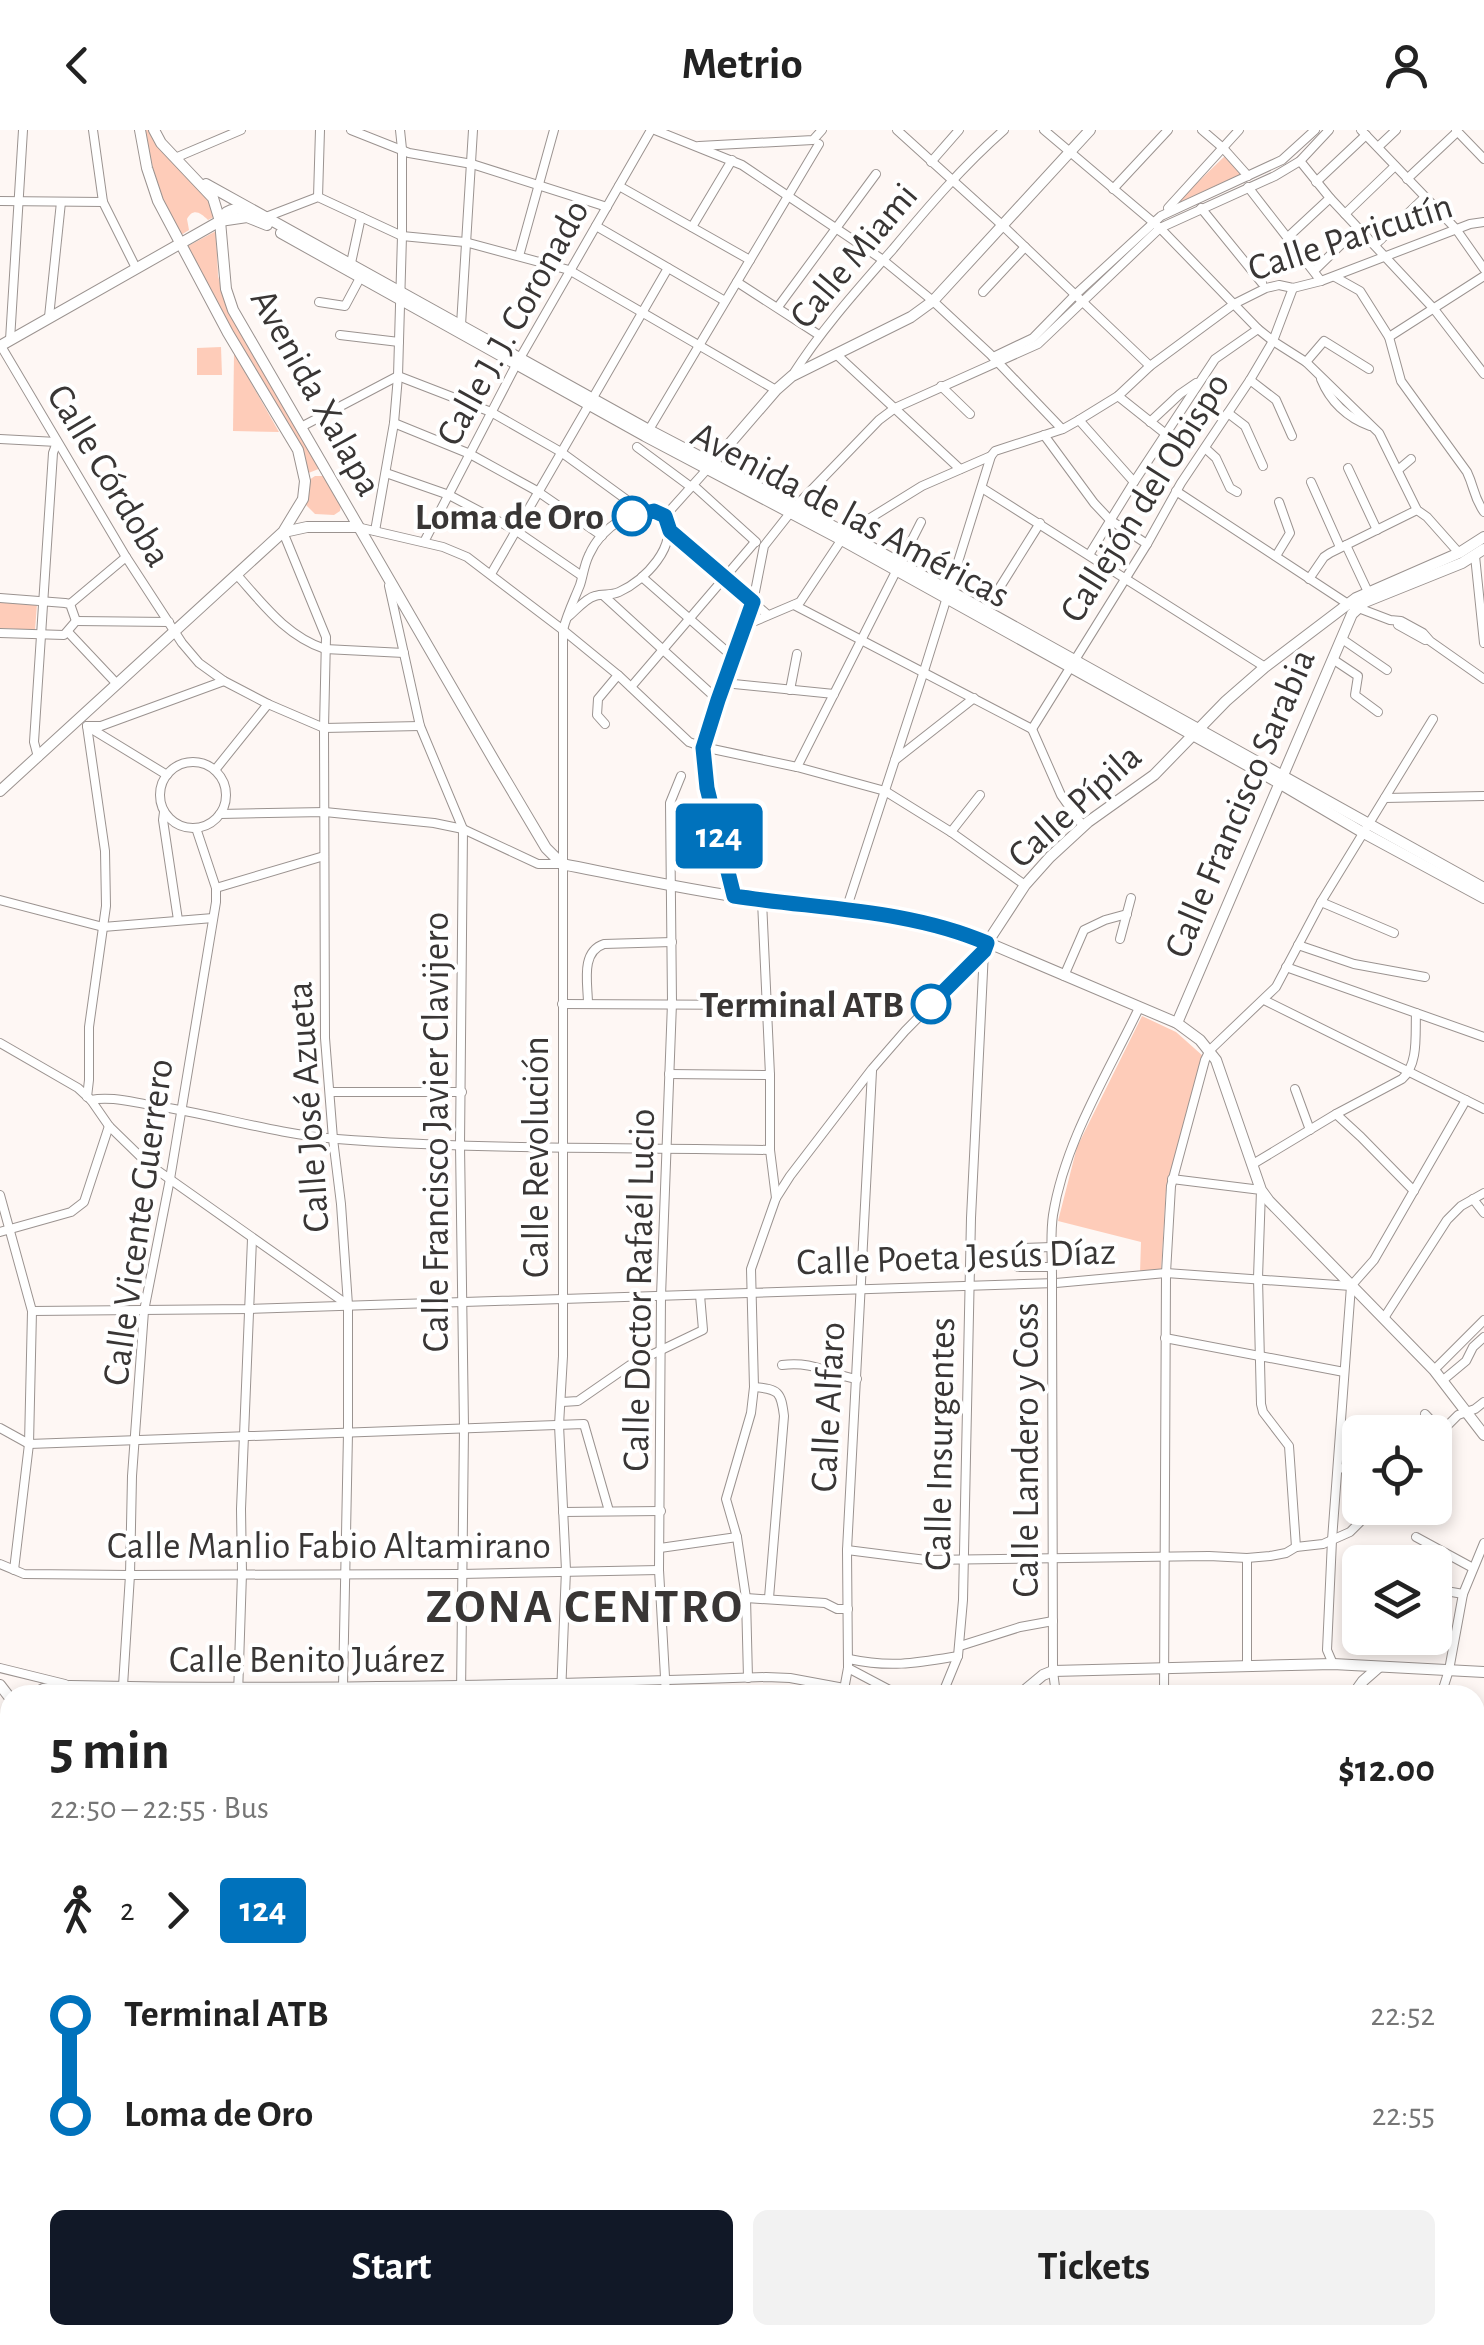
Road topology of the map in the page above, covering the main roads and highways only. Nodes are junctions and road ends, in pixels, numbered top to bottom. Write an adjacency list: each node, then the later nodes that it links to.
1 (140, 130): 7 (main road, Avenida Xalapa)
2 (154, 130): 4 (main road, Avenida Xalapa)
3 (1090, 130): 11 (main road)
4 (196, 179): 5 (main road, Avenida de las Américas); 6 (main road, Avenida Xalapa)
5 (253, 209): 6 (main road); 8 (main road, Avenida de las Américas)
6 (220, 220): 7 (main road); 8 (main road, Avenida de las Américas); 12 (main road, Avenida Xalapa)
7 (180, 242): 9 (main road); 13 (main road, Avenida Xalapa)
8 (399, 295): 10 (main road, Avenida de las Américas); 10 (main road, Avenida de las Américas)
9 (4, 344)
10 (518, 361): 11 (main road, Avenida de las Américas)
11 (710, 466): 23 (main road, Avenida de las Américas)
12 (324, 470): 13 (main road); 14 (main road, Avenida Xalapa)
13 (305, 481): 15 (main road, Avenida Xalapa)
14 (344, 505): 17 (main road); 18 (main road, Avenida Xalapa)
15 (299, 508): 16 (main road); 19 (main road)
16 (317, 526): 17 (main road); 19 (main road)
17 (331, 526): 18 (main road); 21 (main road)
18 (357, 527): 21 (main road, Avenida Xalapa)
19 (282, 532): 28 (main road)
20 (1484, 537): 24 (main road, Calle Pípila)
21 (370, 550): 32 (main road, Avenida Xalapa)
22 (1480, 552): 24 (main road, Calle Pípila)
23 (948, 595): 25 (main road, Avenida de las Américas); 25 (main road, Avenida de las Américas)
24 (1353, 606): 26 (main road, Calle Pípila); 27 (main road, Calle Francisco Sarabia)
25 (1072, 664): 26 (main road, Avenida de las Américas)
26 (1196, 732): 27 (main road, Avenida de las Américas); 32 (main road, Calle Pípila)
27 (1281, 779): 29 (main road, Avenida de las Américas); 33 (main road, Calle Francisco Sarabia)
28 (0, 791)
29 (1365, 828): 30 (main road, Avenida de las Américas); 31 (main road, Avenida de las Américas)
30 (1484, 888)
31 (1484, 898)
32 (986, 947): 33 (main road)
33 (1176, 1023): 34 (main road)
34 (1484, 1435)
35 (1360, 1665): 36 (main road); 38 (main road); 39 (main road)
36 (1379, 1667): 37 (main road); 38 (main road)
37 (1484, 1672)
38 (1363, 1681): 40 (main road)
39 (1031, 1685)
40 (1360, 1685)

